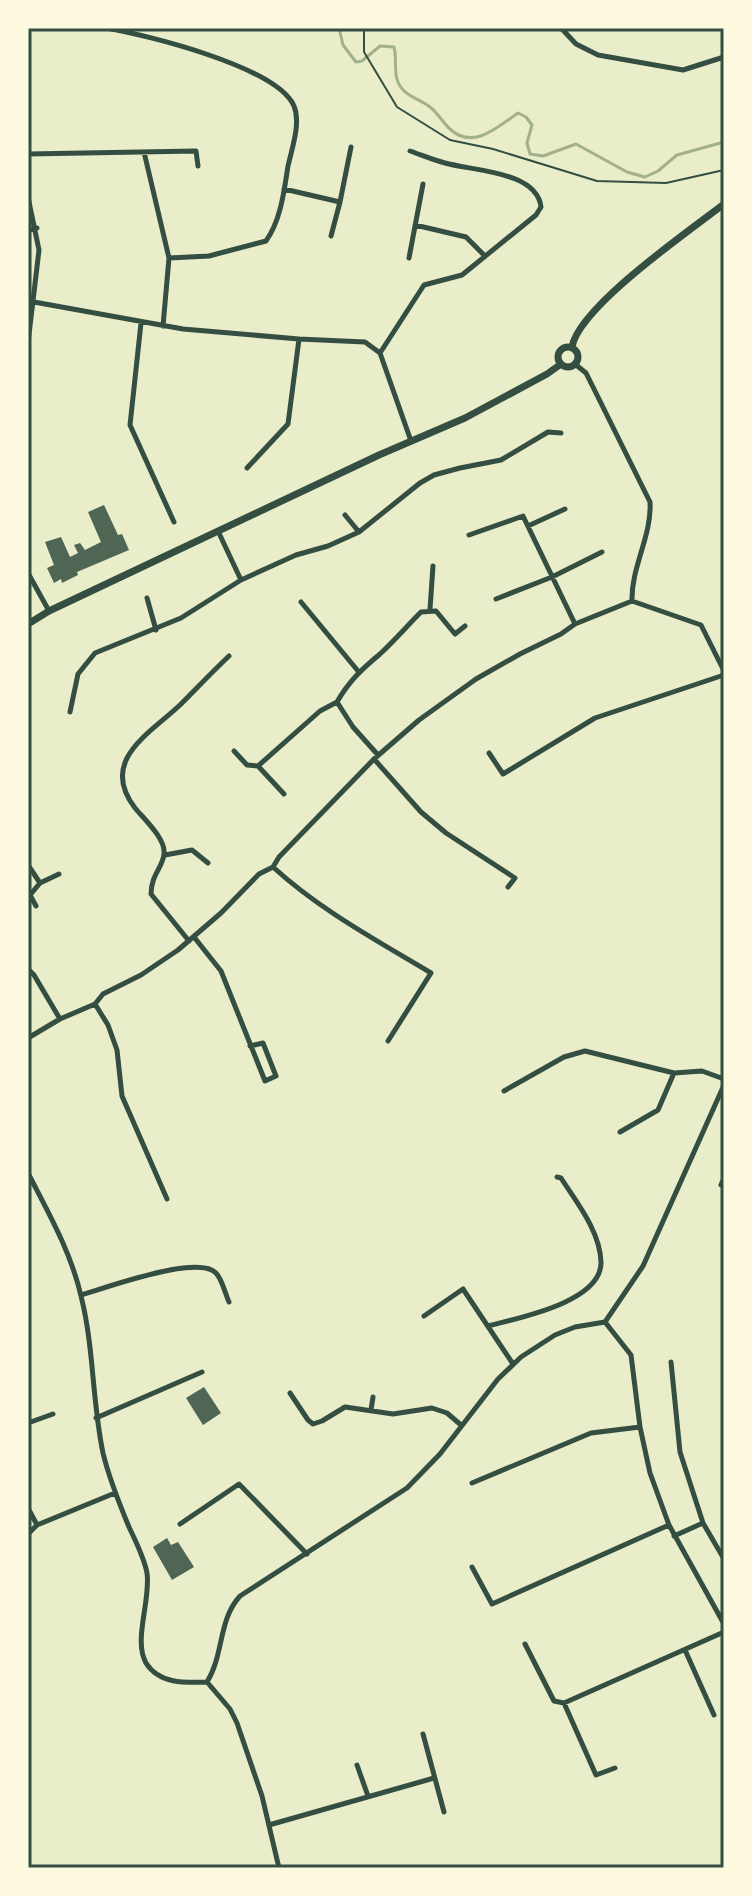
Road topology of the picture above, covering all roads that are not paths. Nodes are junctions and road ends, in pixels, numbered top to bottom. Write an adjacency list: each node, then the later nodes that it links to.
1 (106, 28): 10 (street)
2 (561, 28): 3 (street)
3 (724, 57)
4 (351, 147): 12 (street)
5 (410, 151): 18 (street)
6 (144, 152): 7 (street); 8 (street); 19 (street)
7 (28, 154)
8 (198, 166)
9 (423, 184): 14 (street)
10 (284, 189): 12 (street); 19 (street)
11 (28, 197): 15 (street)
12 (340, 202): 17 (street)
13 (724, 204): 26 (street)
14 (415, 225): 18 (street); 20 (street)
15 (37, 228): 16 (street); 21 (street)
16 (28, 230)
17 (331, 236)
18 (485, 256): 27 (street)
19 (169, 258): 23 (street)
20 (409, 258)
21 (34, 302): 22 (street); 24 (street)
22 (141, 323): 23 (street); 35 (street)
23 (163, 326): 25 (street)
24 (28, 339)
25 (299, 339): 27 (street); 32 (street)
26 (572, 347): 28 (street); 29 (street)
27 (380, 353): 31 (street)
28 (561, 364): 29 (street); 31 (street)
29 (575, 364): 47 (street)
30 (561, 433): 38 (street)
31 (411, 441): 37 (street)
32 (247, 468)
33 (565, 509): 36 (street)
34 (345, 515): 38 (street)
35 (174, 522)
36 (528, 526): 39 (street); 43 (street)
37 (218, 530): 44 (street); 50 (street)
38 (359, 532): 44 (street)
39 (469, 535)
40 (602, 552): 43 (street)
41 (433, 566): 49 (street)
42 (28, 573): 50 (street)
43 (552, 577): 46 (street); 52 (street)
44 (241, 580): 54 (street)
45 (147, 598): 54 (street)
46 (496, 599)
47 (632, 601): 52 (street); 57 (street)
48 (301, 602): 56 (street)
49 (430, 609): 53 (street); 56 (street)
50 (49, 611): 51 (street)
51 (28, 624)
52 (575, 624): 62 (street)
53 (465, 626)
54 (156, 630): 59 (street)
55 (229, 656): 65 (street)
56 (358, 671): 58 (street)
57 (724, 673): 61 (street)
58 (337, 702): 62 (street); 63 (street)
59 (70, 712)
60 (234, 751): 63 (street)
61 (489, 753)
62 (376, 757): 68 (street); 71 (street)
63 (258, 766): 64 (street)
64 (284, 794)
65 (165, 855): 66 (street); 73 (street)
66 (208, 863)
67 (28, 865): 70 (street)
68 (273, 867): 73 (street); 78 (street)
69 (59, 874): 70 (street)
70 (40, 883): 72 (street)
71 (508, 887)
72 (36, 906)
73 (191, 939): 75 (street); 79 (street)
74 (28, 969): 76 (street)
75 (95, 1004): 76 (street); 88 (street)
76 (60, 1019): 77 (street)
77 (28, 1035)
78 (388, 1041)
79 (250, 1046): 79 (street)
80 (674, 1073): 81 (street); 82 (street); 83 (street)
81 (724, 1082): 92 (street)
82 (504, 1091)
83 (620, 1132)
84 (28, 1173): 89 (street)
85 (557, 1177): 93 (street)
86 (724, 1178): 87 (street)
87 (721, 1185)
88 (167, 1199)
89 (81, 1295): 90 (street); 101 (street)
90 (229, 1302)
91 (424, 1316): 93 (street)
92 (605, 1322): 95 (street); 104 (street)
93 (488, 1326): 95 (street)
94 (671, 1362): 108 (street)
95 (513, 1364): 103 (street)
96 (202, 1372): 101 (street)
97 (290, 1393): 99 (street)
98 (373, 1397): 99 (street)
99 (371, 1410): 103 (street)
100 (53, 1414): 102 (street)
101 (96, 1418): 106 (street)
102 (28, 1423)
103 (461, 1425): 114 (street)
104 (640, 1427): 105 (street); 111 (street)
105 (472, 1483)
106 (115, 1493): 110 (street); 121 (street)
107 (28, 1508): 110 (street)
108 (703, 1523): 113 (street); 115 (street)
109 (180, 1524): 114 (street)
110 (37, 1525): 112 (street)
111 (669, 1525): 113 (street); 116 (street)
112 (28, 1534)
113 (674, 1536): 117 (street)
114 (307, 1554): 121 (street)
115 (724, 1559)
116 (472, 1567)
117 (724, 1624)
118 (724, 1632): 120 (street)
119 (525, 1644): 122 (street)
120 (685, 1650): 122 (street); 123 (street)
121 (207, 1682): 130 (street)
122 (564, 1703): 126 (street)
123 (714, 1715)
124 (423, 1734): 127 (street)
125 (357, 1765): 128 (street)
126 (615, 1768)
127 (434, 1778): 128 (street); 129 (street)
128 (368, 1796): 130 (street)
129 (444, 1812)
130 (269, 1825): 131 (street)
131 (279, 1868)

